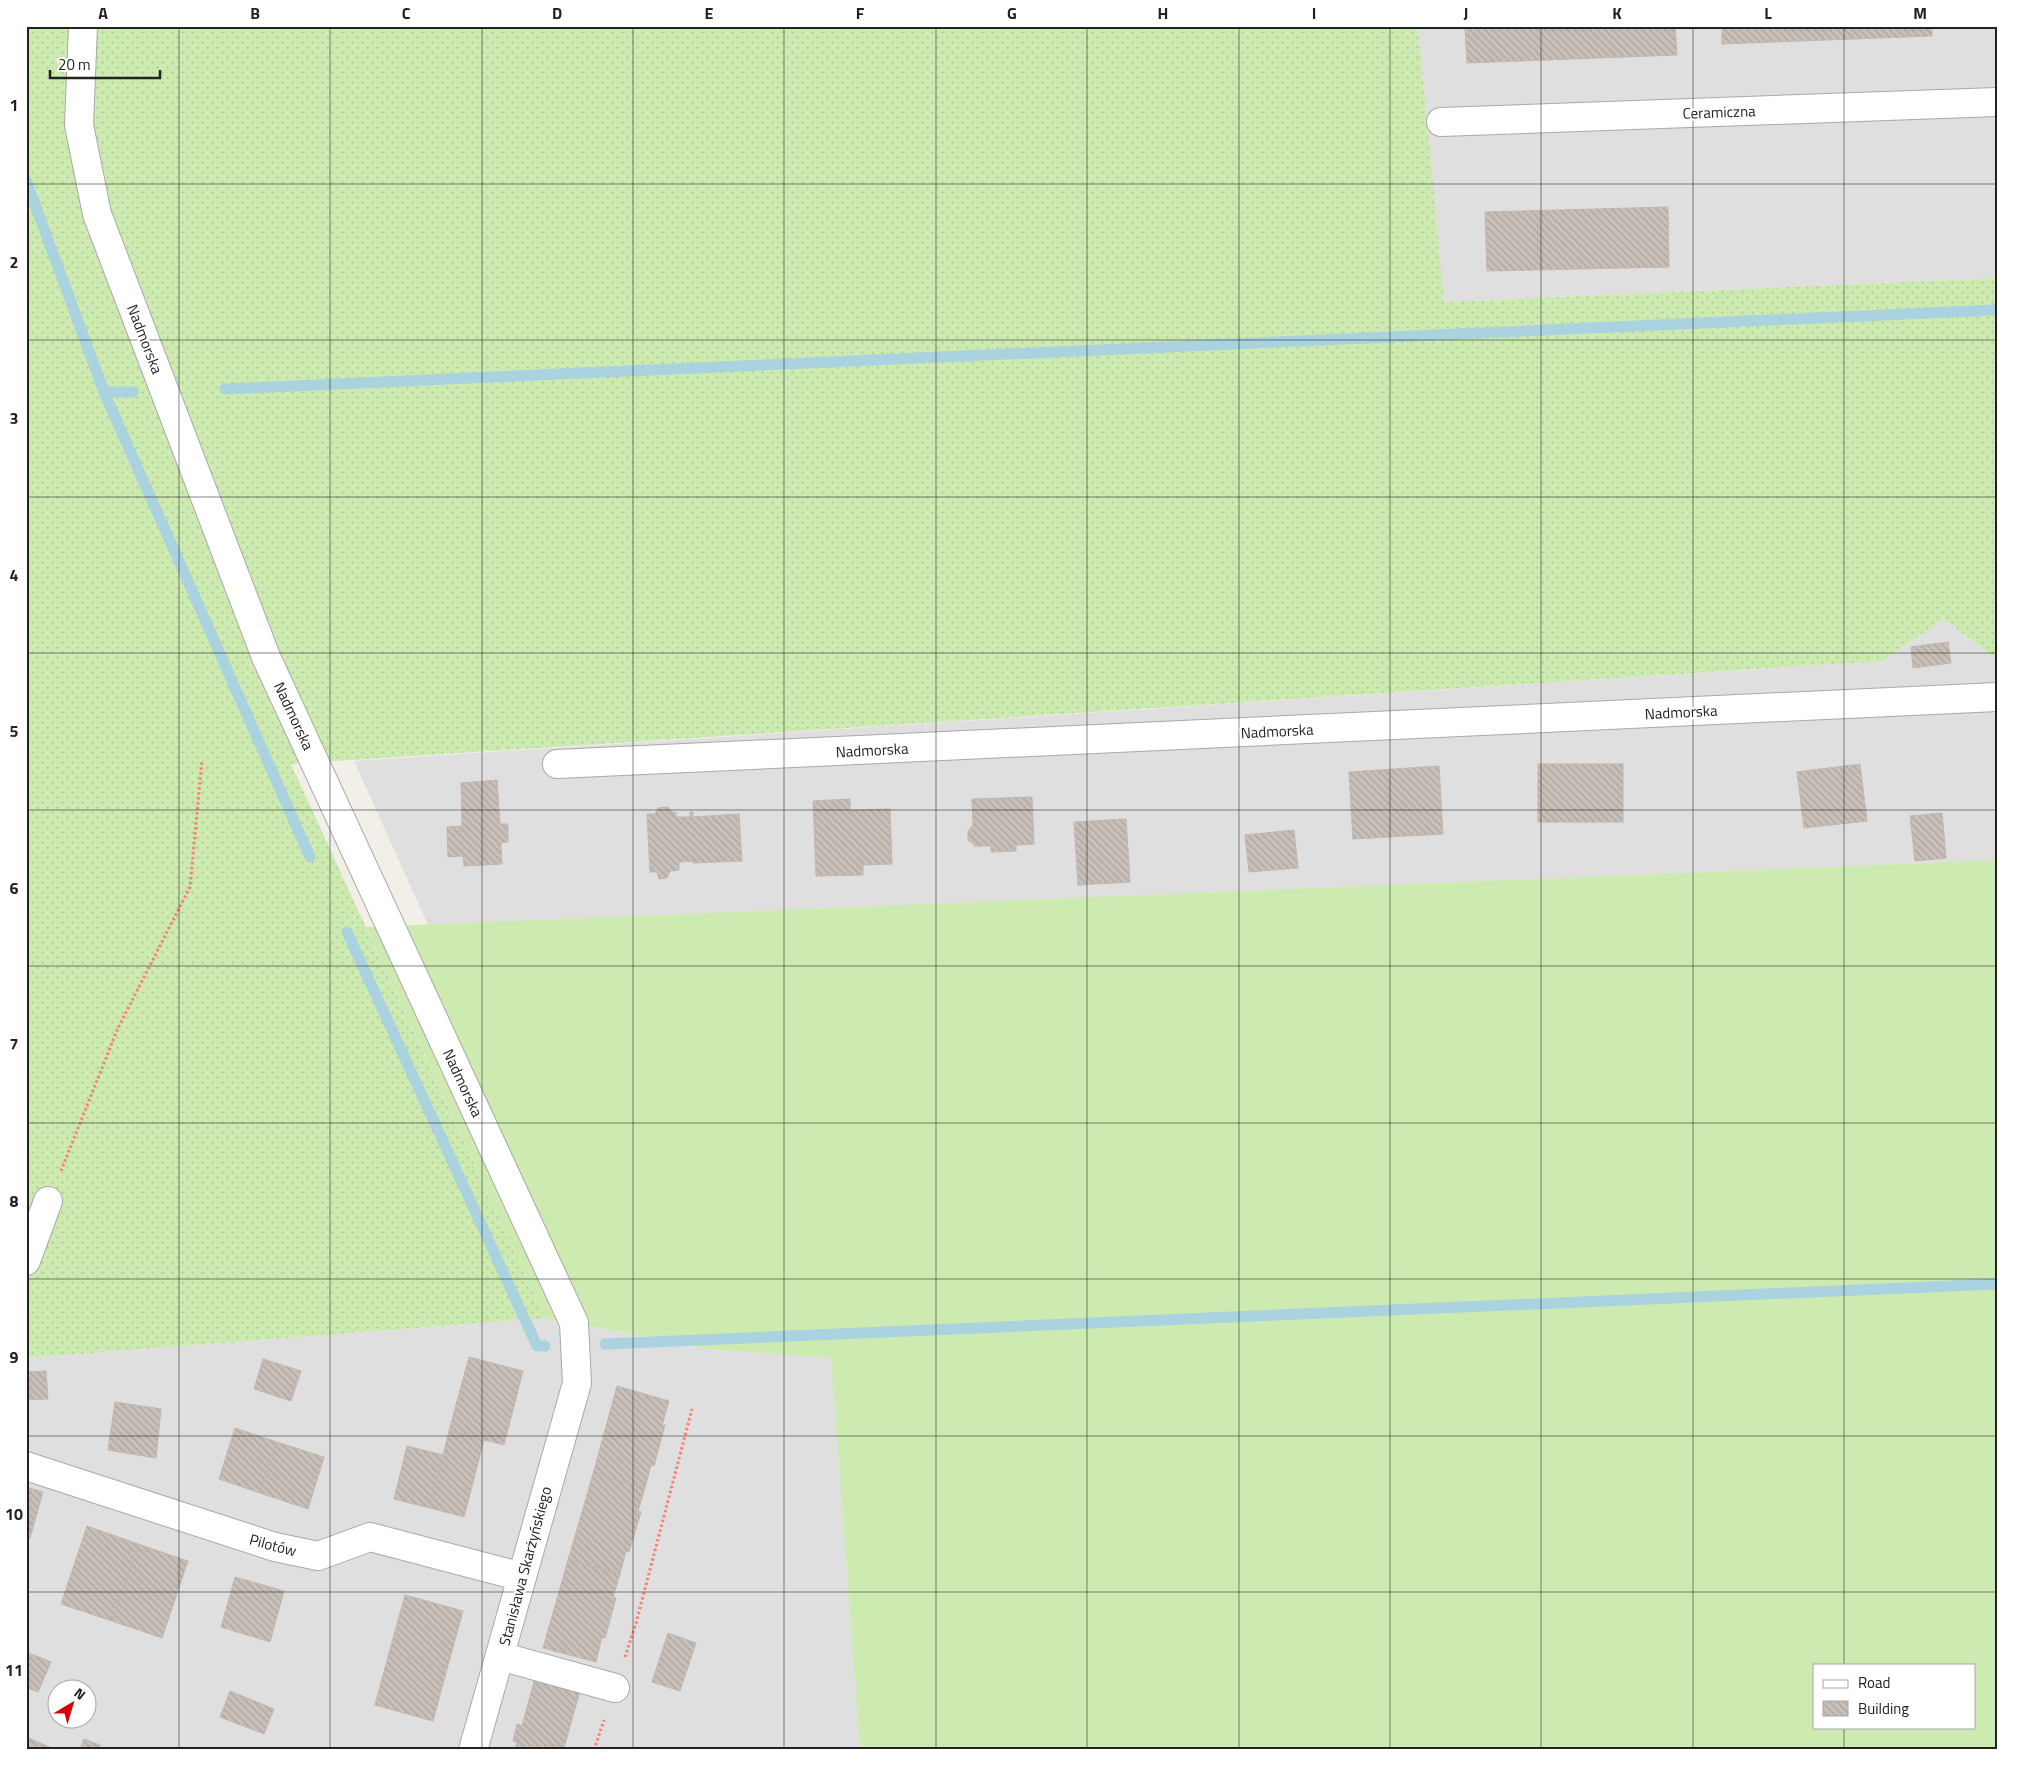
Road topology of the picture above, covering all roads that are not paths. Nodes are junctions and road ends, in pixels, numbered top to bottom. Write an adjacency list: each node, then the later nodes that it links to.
1 (83, 26): 8 (street, Nadmorska)
2 (1997, 102): 3 (street, Ceramiczna)
3 (1441, 122)
4 (1997, 697): 5 (street, Nadmorska)
5 (557, 764)
6 (48, 1200): 7 (street)
7 (26, 1262)
8 (576, 1383): 10 (street, Stanisława Skarżyńskiego)
9 (26, 1466): 10 (street, Pilotów)
10 (522, 1576): 11 (street, Stanisława Skarżyńskiego)
11 (500, 1656): 12 (street); 13 (street, Stanisława Skarżyńskiego)
12 (615, 1688)
13 (473, 1750)

